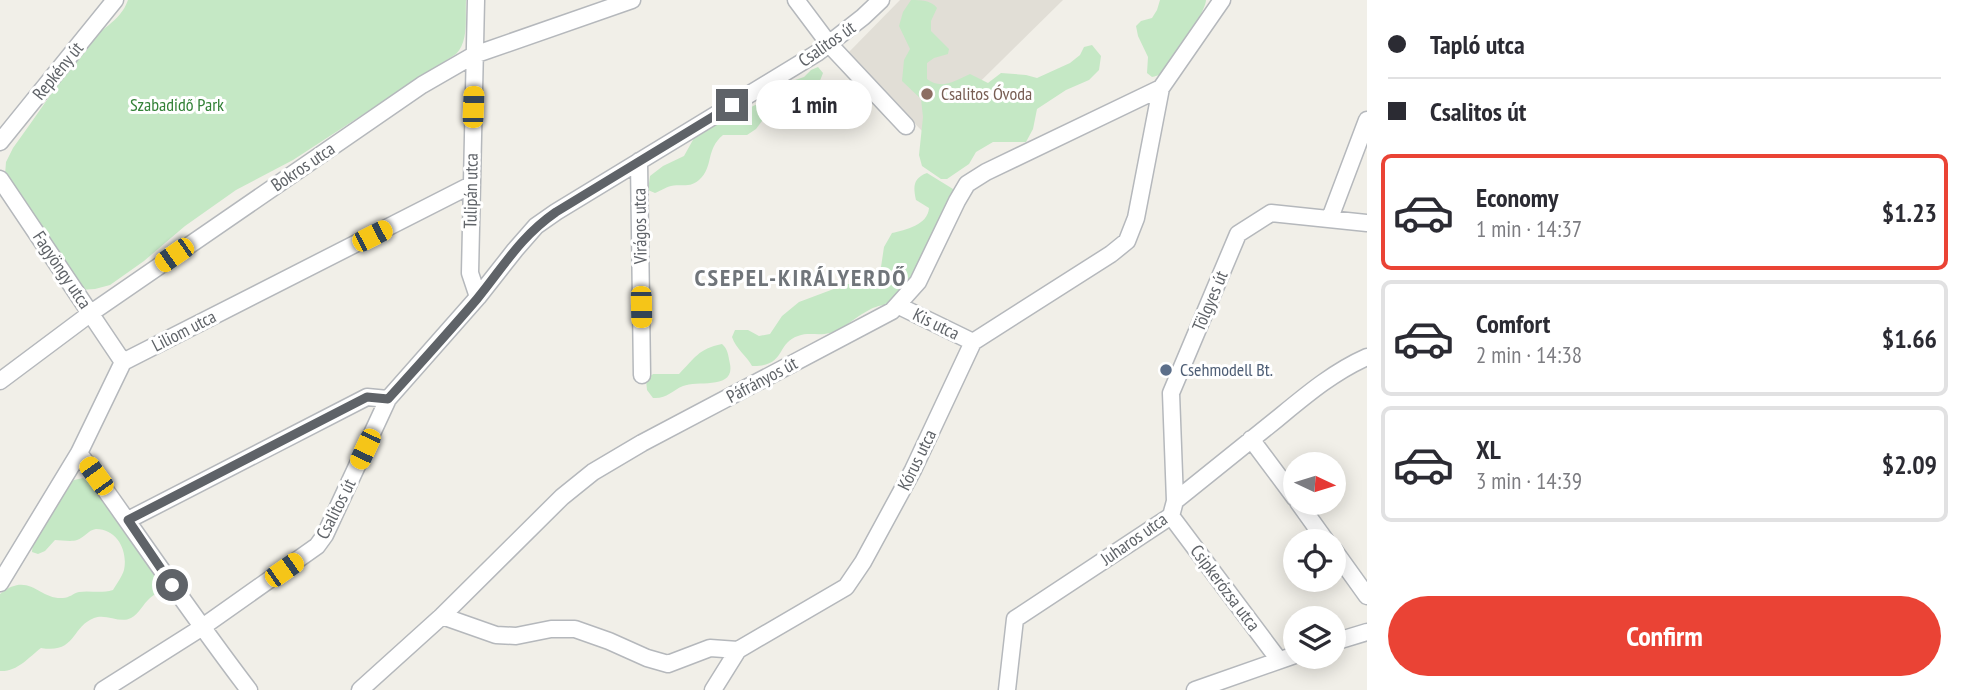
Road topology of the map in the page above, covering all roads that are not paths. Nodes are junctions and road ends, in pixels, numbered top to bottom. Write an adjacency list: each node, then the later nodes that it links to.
1 (115, 0): 12 (street, Repkény út)
2 (476, 0): 8 (street, Tulipán utca)
3 (632, 0): 8 (street, Bokros utca)
4 (796, 0): 7 (street)
5 (881, 0): 7 (street, Csalitos út)
6 (1223, 0): 9 (street)
7 (829, 44): 11 (street); 13 (street, Csalitos út)
8 (474, 55): 15 (street, Tulipán utca); 20 (street, Bokros utca)
9 (1161, 88): 19 (street, Páfrányos út); 21 (street)
10 (1367, 120): 16 (street)
11 (906, 126)
12 (0, 142)
13 (639, 161): 18 (street, Csalitos út); 24 (street, Virágos utca)
14 (0, 178): 20 (street, Fagyöngy utca)
15 (471, 185): 18 (street, Tulipán utca); 23 (street, Liliom utca)
16 (1331, 218): 17 (street, Tölgyes út); 30 (street, Tölgyes út)
17 (1367, 223)
18 (478, 297): 26 (street, Csalitos út)
19 (899, 306): 21 (street, Kis utca); 35 (street, Páfrányos út)
20 (91, 313): 23 (street, Fagyöngy utca); 25 (street, Bokros utca)
21 (973, 342): 39 (street, Kórus utca)
22 (1367, 357): 27 (street, Juharos utca)
23 (123, 362): 28 (street)
24 (642, 375)
25 (0, 381)
26 (388, 399): 31 (street); 36 (street, Csalitos út)
27 (1251, 439): 29 (street); 30 (street, Juharos utca)
28 (79, 453): 31 (street); 33 (street)
29 (1283, 482)
30 (1173, 508): 40 (street, Csipkerózsa utca); 46 (street, Juharos utca)
31 (128, 520): 36 (street)
32 (1346, 567): 34 (street)
33 (0, 583)
34 (1367, 596)
35 (442, 616): 39 (street, Kórus utca); 44 (street, Páfrányos út)
36 (201, 628): 42 (street, Csalitos út); 43 (street)
37 (1367, 632): 38 (street)
38 (1346, 638)
39 (737, 650): 45 (street)
40 (1283, 652)
41 (1283, 658): 47 (street)
42 (103, 690)
43 (249, 690)
44 (360, 690)
45 (713, 690)
46 (1007, 690)
47 (1195, 690)

